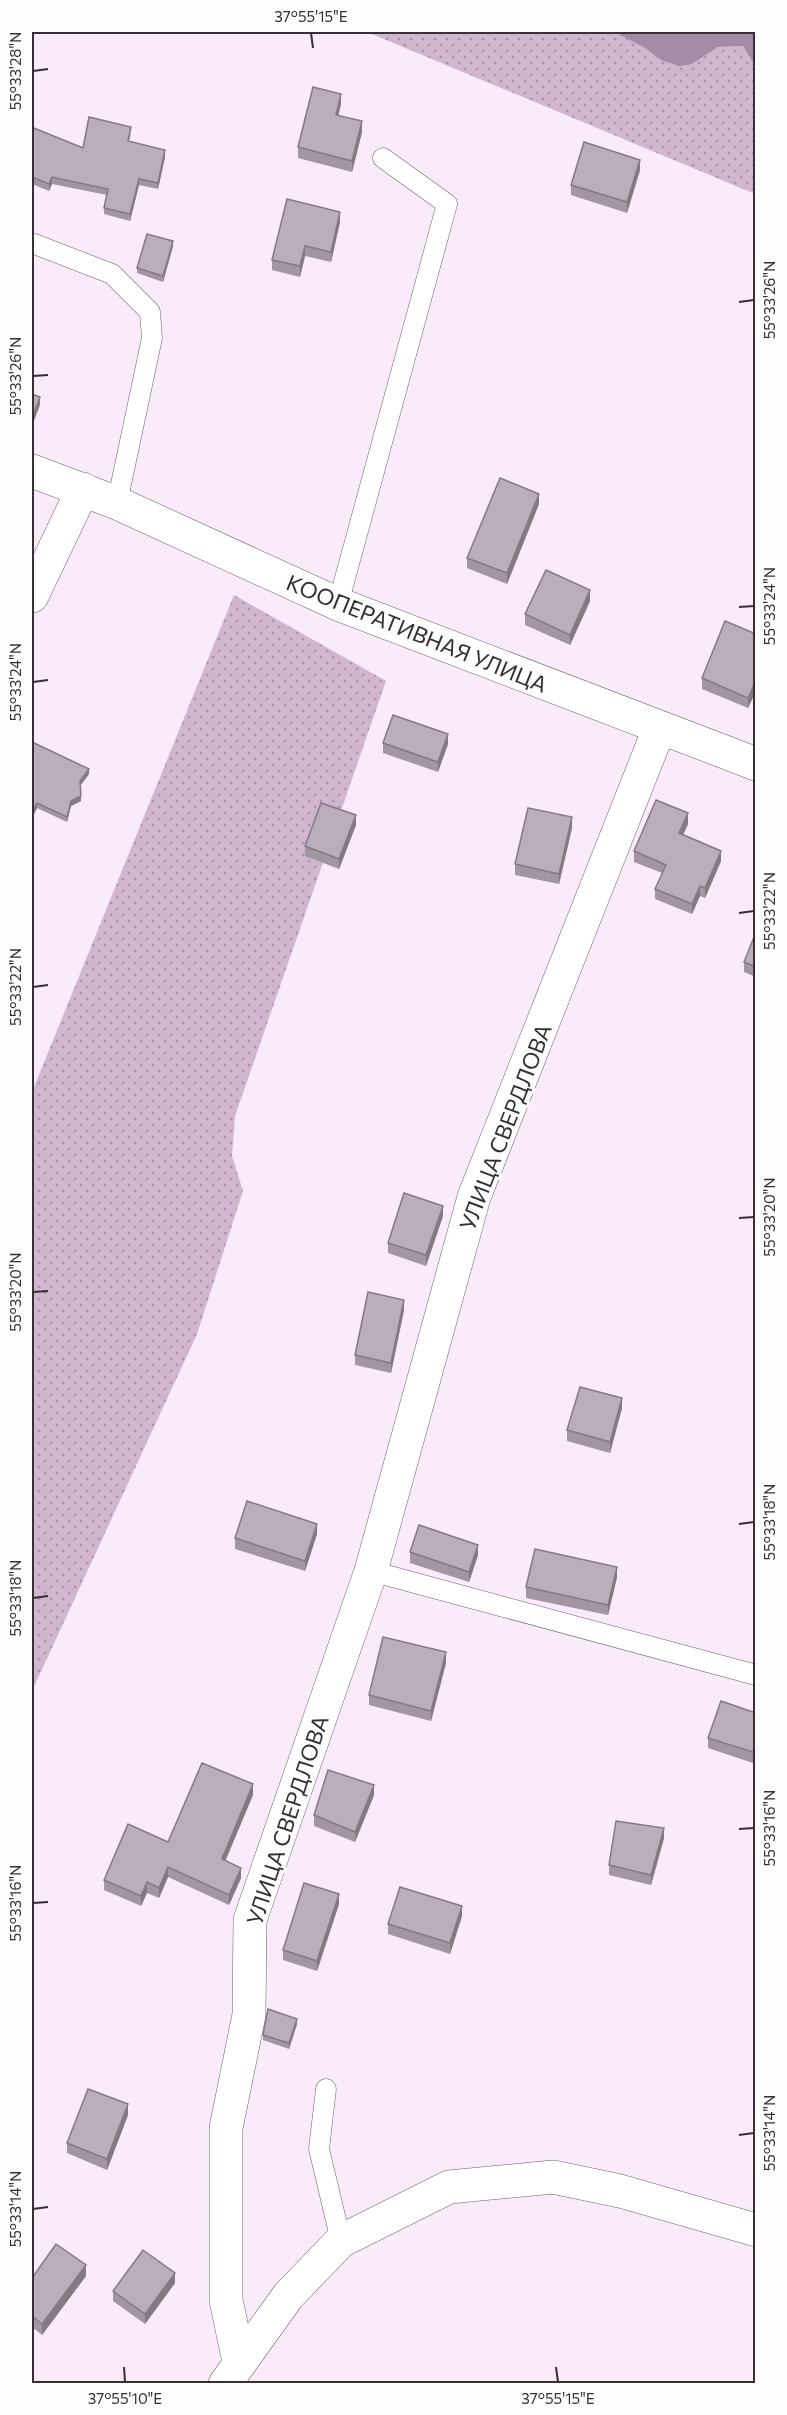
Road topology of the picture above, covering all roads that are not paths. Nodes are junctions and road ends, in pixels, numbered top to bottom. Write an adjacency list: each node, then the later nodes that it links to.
1 (383, 158): 7 (lane)
2 (32, 243): 5 (lane)
3 (32, 471): 4 (street, КООПЕРАТИВНАЯ УЛИЦА)
4 (83, 489): 5 (street, КООПЕРАТИВНАЯ УЛИЦА); 6 (street)
5 (117, 503): 7 (street, КООПЕРАТИВНАЯ УЛИЦА)
6 (32, 596)
7 (338, 604): 8 (street, КООПЕРАТИВНАЯ УЛИЦА)
8 (659, 729): 9 (street, КООПЕРАТИВНАЯ УЛИЦА); 10 (street, УЛИЦА СВЕРДЛОВА)
9 (756, 764)
10 (371, 1571): 11 (lane); 15 (street, УЛИЦА СВЕРДЛОВА)
11 (756, 1675)
12 (326, 2089): 14 (lane)
13 (756, 2230): 14 (street)
14 (341, 2241): 15 (street)
15 (232, 2373)

